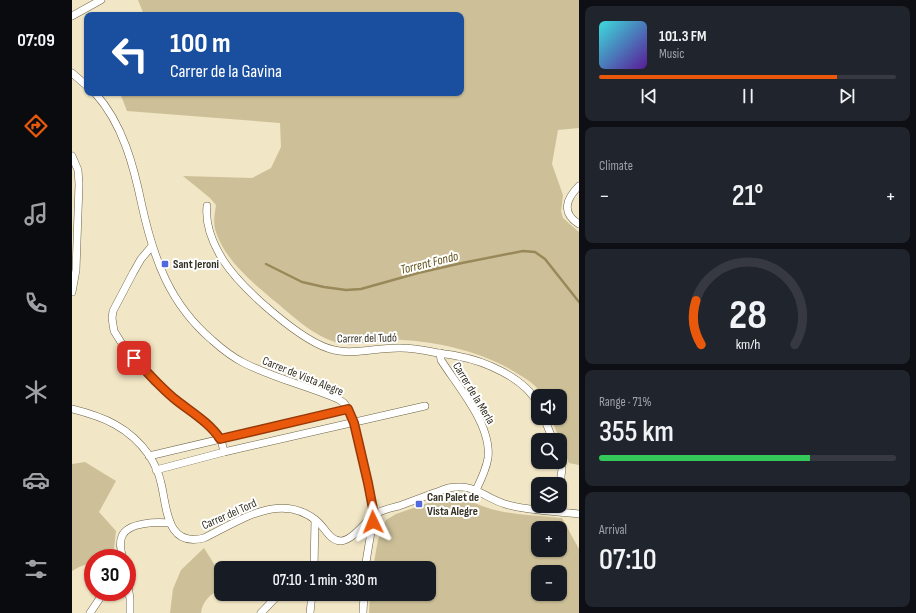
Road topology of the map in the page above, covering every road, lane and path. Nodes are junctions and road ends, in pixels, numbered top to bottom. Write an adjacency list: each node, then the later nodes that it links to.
1 (101, 0): 2 (street)
2 (72, 16)
3 (72, 73): 4 (street)
4 (84, 83)
5 (98, 96): 10 (street, Carrer de Vista Alegre)
6 (72, 156): 11 (street)
7 (579, 186): 9 (street)
8 (207, 206): 12 (street, Carrer del Tudó)
9 (579, 224)
10 (152, 246): 16 (street, Carrer de Vista Alegre); 18 (street)
11 (72, 292)
12 (440, 353): 13 (street, Carrer del Tudó); 22 (street, Carrer de la Merla)
13 (531, 392)
14 (425, 406): 17 (street)
15 (72, 409): 20 (street)
16 (348, 409): 17 (street, Carrer de Vista Alegre); 18 (street)
17 (354, 423): 19 (street); 25 (street, Carrer de Vista Alegre)
18 (220, 439): 19 (street); 20 (street)
19 (224, 452): 21 (street)
20 (149, 456): 21 (street)
21 (156, 470): 28 (street)
22 (476, 490): 23 (street); 25 (street)
23 (531, 506)
24 (567, 512): 26 (street)
25 (374, 514): 27 (street, Carrer del Tord); 31 (street)
26 (579, 514)
27 (315, 520): 28 (street, Carrer del Tord); 30 (street)
28 (170, 523): 29 (street)
29 (121, 549)
30 (314, 561)
31 (366, 561)
32 (98, 601): 37 (street)
33 (130, 601): 38 (street)
34 (272, 601): 39 (street)
35 (311, 601): 40 (street)
36 (364, 601): 41 (street)
37 (90, 613)
38 (130, 613)
39 (261, 613)
40 (310, 613)
41 (363, 613)

